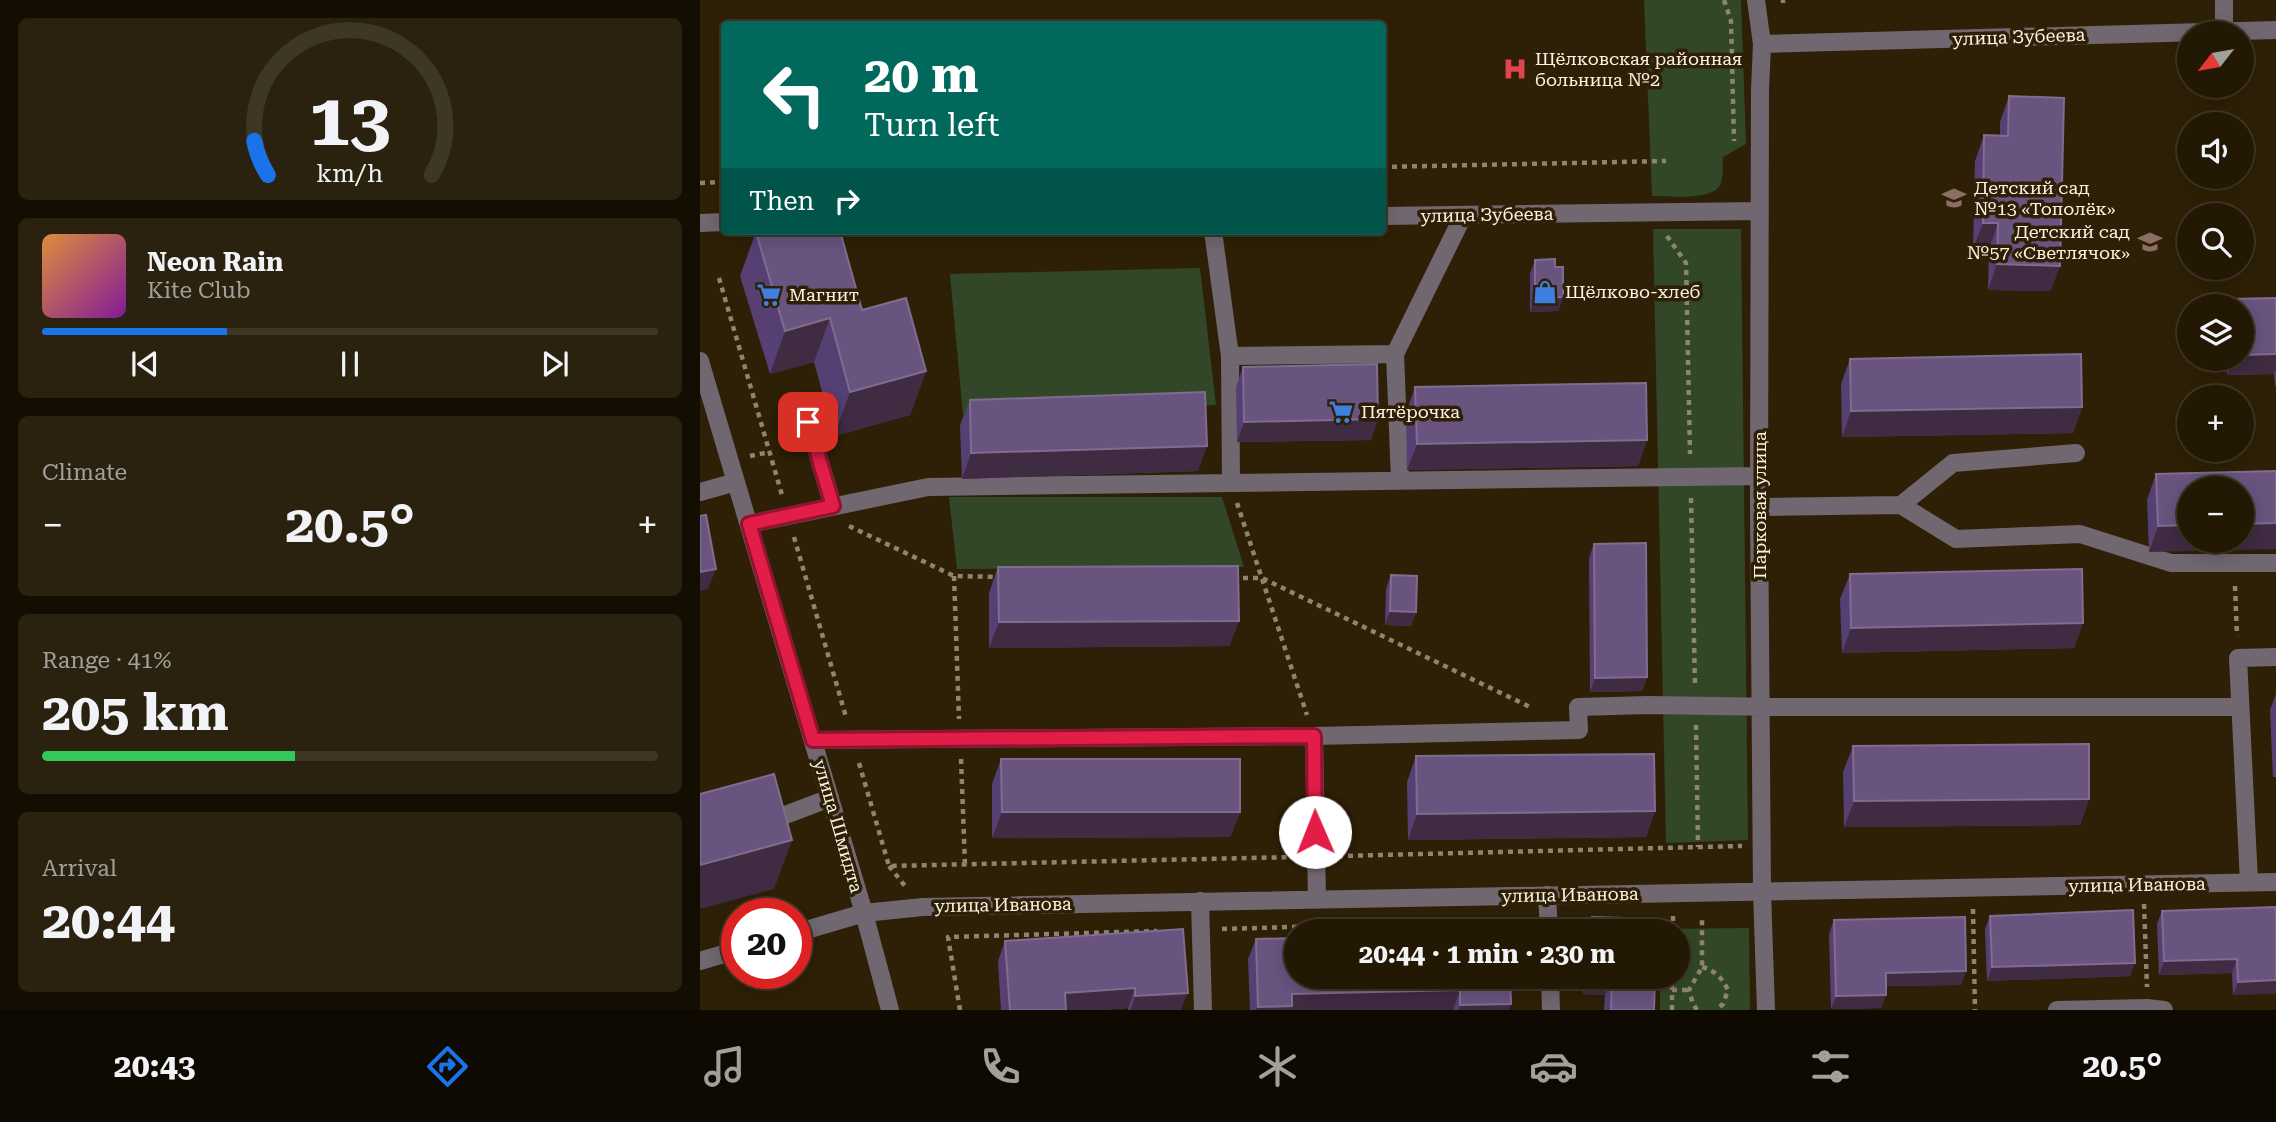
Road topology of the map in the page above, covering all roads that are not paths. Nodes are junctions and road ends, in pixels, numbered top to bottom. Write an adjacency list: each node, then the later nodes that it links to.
1 (1756, 0): 7 (street, Парковая улица)
2 (2224, 0): 3 (street)
3 (2224, 21)
4 (2254, 30): 5 (street, улица Зубеева)
5 (2276, 30)
6 (2177, 32): 7 (street, улица Зубеева)
7 (1762, 44): 8 (street, Парковая улица)
8 (1760, 211): 10 (street, улица Зубеева); 19 (street, Парковая улица)
9 (1386, 216): 10 (street, улица Зубеева)
10 (1463, 216): 14 (street)
11 (700, 222): 12 (street)
12 (721, 222)
13 (1214, 235): 15 (street)
14 (1395, 354): 15 (street); 20 (street)
15 (1230, 356): 22 (street)
16 (700, 361): 21 (street, улица Шмидта)
17 (808, 422): 24 (street)
18 (2076, 453): 25 (street)
19 (1759, 476): 20 (street); 26 (street, Парковая улица)
20 (1400, 480): 22 (street)
21 (736, 482): 23 (street); 27 (street, улица Шмидта)
22 (1231, 483): 24 (street)
23 (700, 492)
24 (833, 506): 27 (street)
25 (1900, 506): 26 (street); 28 (street)
26 (1759, 507): 30 (street, Парковая улица)
27 (749, 524): 33 (street, улица Шмидта)
28 (2276, 563)
29 (2276, 657): 31 (street)
30 (1761, 707): 31 (street); 32 (street); 38 (street, Парковая улица)
31 (2240, 707): 36 (street)
32 (1314, 736): 33 (street); 40 (street)
33 (813, 740): 34 (street, улица Шмидта)
34 (830, 798): 35 (street); 42 (street, улица Шмидта)
35 (752, 827)
36 (2249, 882): 37 (street, улица Иванова); 38 (street, улица Иванова)
37 (2276, 882)
38 (1762, 892): 39 (street, улица Иванова); 52 (street, Парковая улица)
39 (1547, 895): 40 (street, улица Иванова); 43 (street)
40 (1317, 899): 41 (street, улица Иванова)
41 (1200, 901): 42 (street, улица Иванова); 50 (street)
42 (864, 913): 44 (street, улица Иванова); 49 (street, улица Шмидта)
43 (1548, 919)
44 (812, 928)
45 (721, 955): 46 (street)
46 (700, 961)
47 (1550, 989): 51 (street)
48 (2156, 1009): 53 (street)
49 (890, 1010)
50 (1203, 1010)
51 (1551, 1010)
52 (1766, 1010)
53 (2057, 1010)

